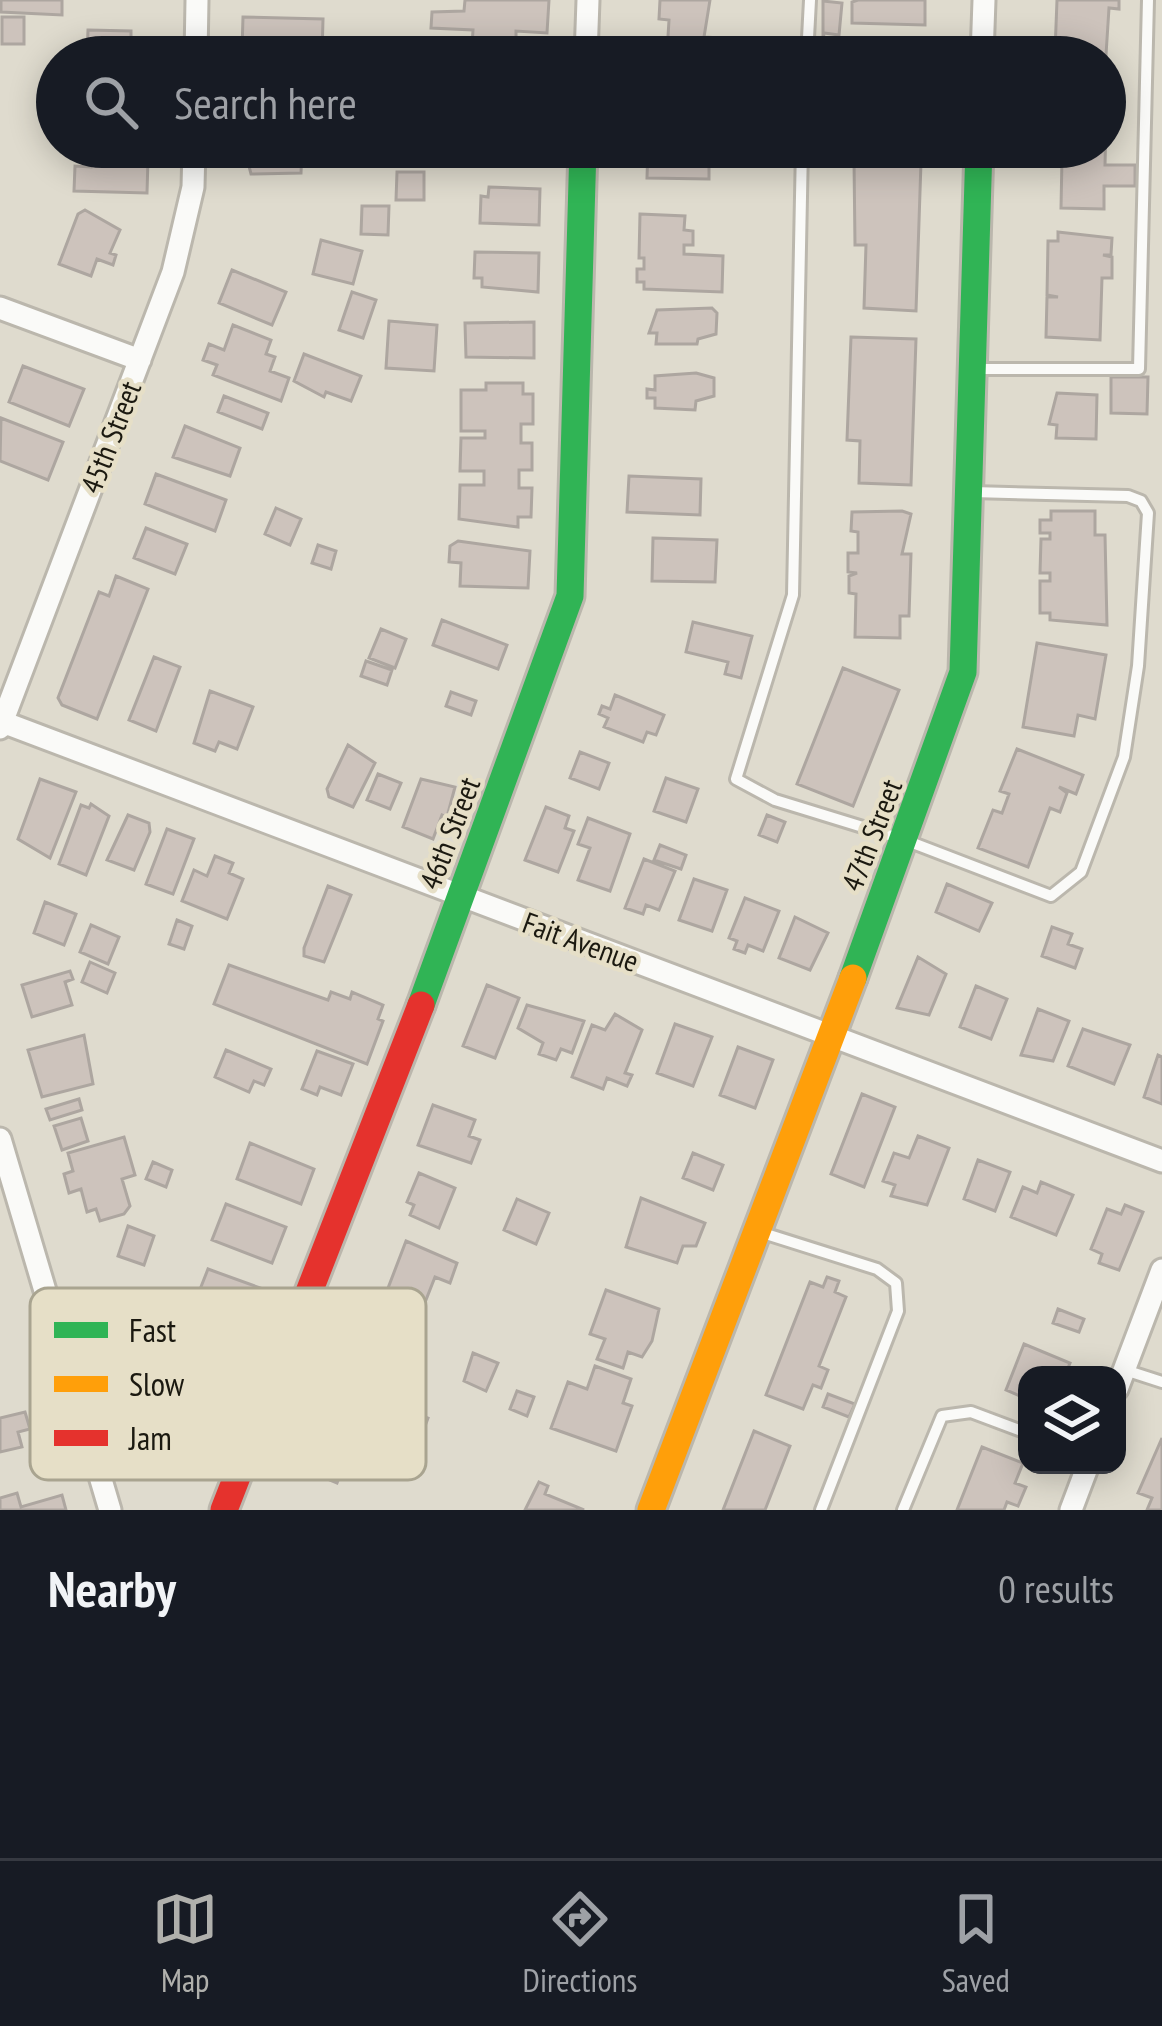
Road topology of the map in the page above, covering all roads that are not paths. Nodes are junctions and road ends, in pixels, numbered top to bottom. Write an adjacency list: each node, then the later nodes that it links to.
1 (197, 0): 6 (street)
2 (588, 0): 7 (street)
3 (810, 0): 8 (lane)
4 (984, 0): 9 (street)
5 (1148, 0): 16 (lane)
6 (196, 36)
7 (587, 36)
8 (807, 36)
9 (983, 36)
10 (192, 168): 15 (street, 45th Street)
11 (582, 168): 20 (street, 46th Street)
12 (802, 168): 19 (lane)
13 (979, 168): 16 (street, 47th Street)
14 (0, 308): 15 (street)
15 (140, 360): 18 (street, 45th Street)
16 (974, 369): 17 (street, 47th Street)
17 (972, 492): 19 (street, 47th Street); 19 (lane)
18 (1, 724): 20 (street, Fait Avenue)
19 (905, 840): 21 (street, 47th Street)
20 (460, 896): 21 (street, Fait Avenue); 27 (street, 46th Street)
21 (828, 1034): 23 (street, Fait Avenue); 24 (street, 47th Street)
22 (0, 1139): 26 (street)
23 (1162, 1161)
24 (757, 1231): 37 (street, 47th Street); 38 (lane)
25 (1162, 1270): 28 (street)
26 (44, 1288)
27 (309, 1288)
28 (1126, 1366)
29 (1126, 1379): 30 (lane)
30 (1162, 1382)
31 (1018, 1430): 39 (lane)
32 (1085, 1474): 40 (street)
33 (101, 1480): 35 (street)
34 (236, 1480): 36 (street, 46th Street)
35 (110, 1510)
36 (224, 1510)
37 (651, 1510)
38 (821, 1510)
39 (903, 1510)
40 (1071, 1510)

